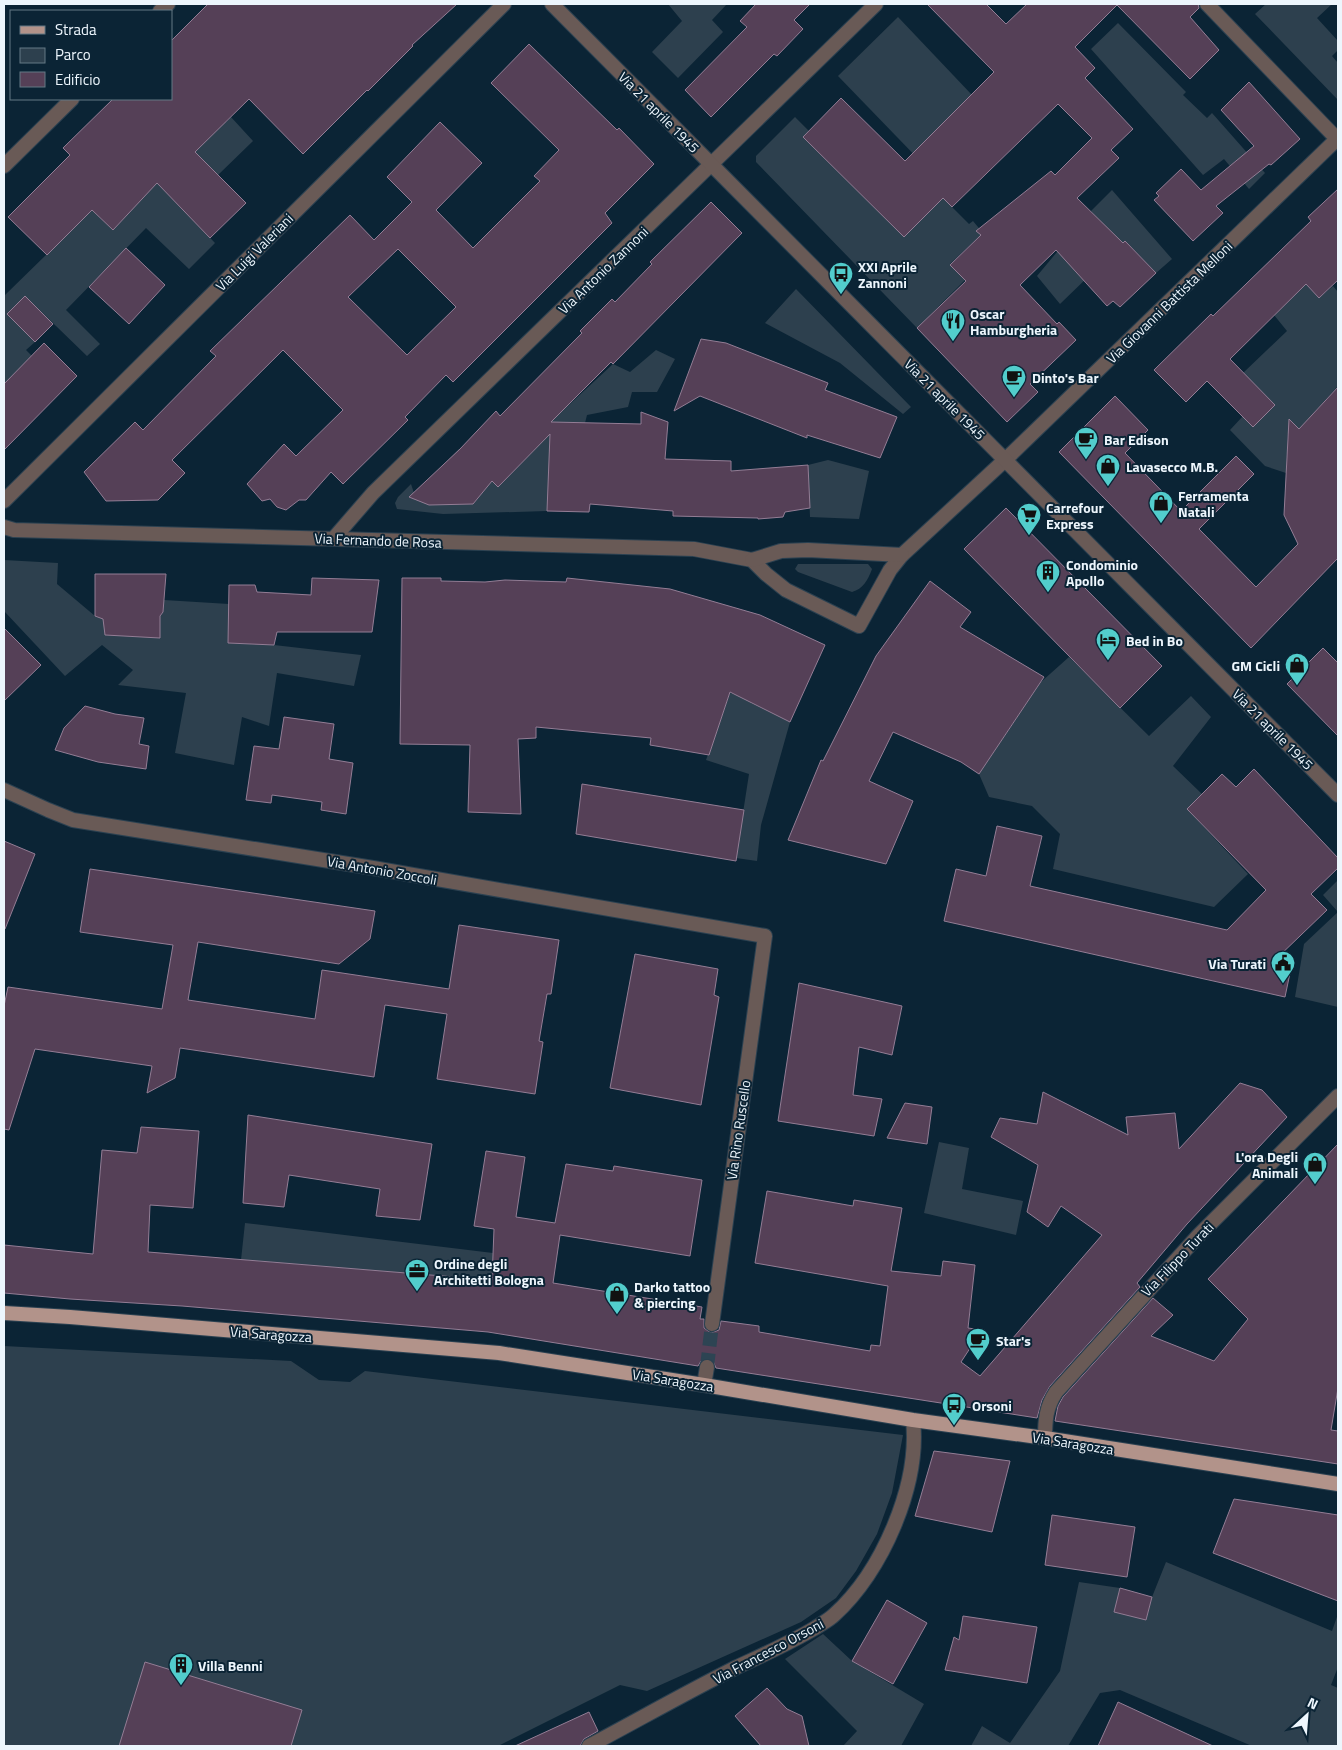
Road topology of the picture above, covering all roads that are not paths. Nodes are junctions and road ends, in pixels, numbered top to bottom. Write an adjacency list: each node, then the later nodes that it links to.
1 (504, 4): 9 (street, Via Luigi Valeriani)
2 (552, 4): 6 (street, Via 21 aprile 1945)
3 (876, 4): 6 (street, Via Antonio Zannoni)
4 (1207, 4): 8 (street, Via Giovanni Battista Melloni)
5 (71, 100): 7 (street)
6 (712, 165): 8 (street, Via 21 aprile 1945); 11 (street, Via Antonio Zannoni)
7 (4, 166)
8 (1005, 460): 12 (street, Via Giovanni Battista Melloni); 15 (street, Via 21 aprile 1945)
9 (4, 501)
10 (4, 527): 11 (street, Via Fernando de Rosa)
11 (334, 538): 13 (street, Via Fernando de Rosa)
12 (902, 555): 13 (street, Via Fernando de Rosa); 13 (street, Via Giovanni Battista Melloni)
13 (752, 560)
14 (4, 790): 16 (street, Via Antonio Zoccoli)
15 (1338, 795)
16 (765, 936): 19 (street, Via Rino Ruscello)
17 (1338, 1096): 23 (street, Via Filippo Turati)
18 (4, 1314): 21 (main road, Via Saragozza)
19 (712, 1324)
20 (707, 1367): 21 (street)
21 (704, 1385): 22 (main road, Via Saragozza)
22 (913, 1420): 23 (main road, Via Saragozza); 25 (street, Via Francesco Orsoni)
23 (1045, 1438): 24 (main road, Via Saragozza)
24 (1338, 1484)
25 (589, 1746)

